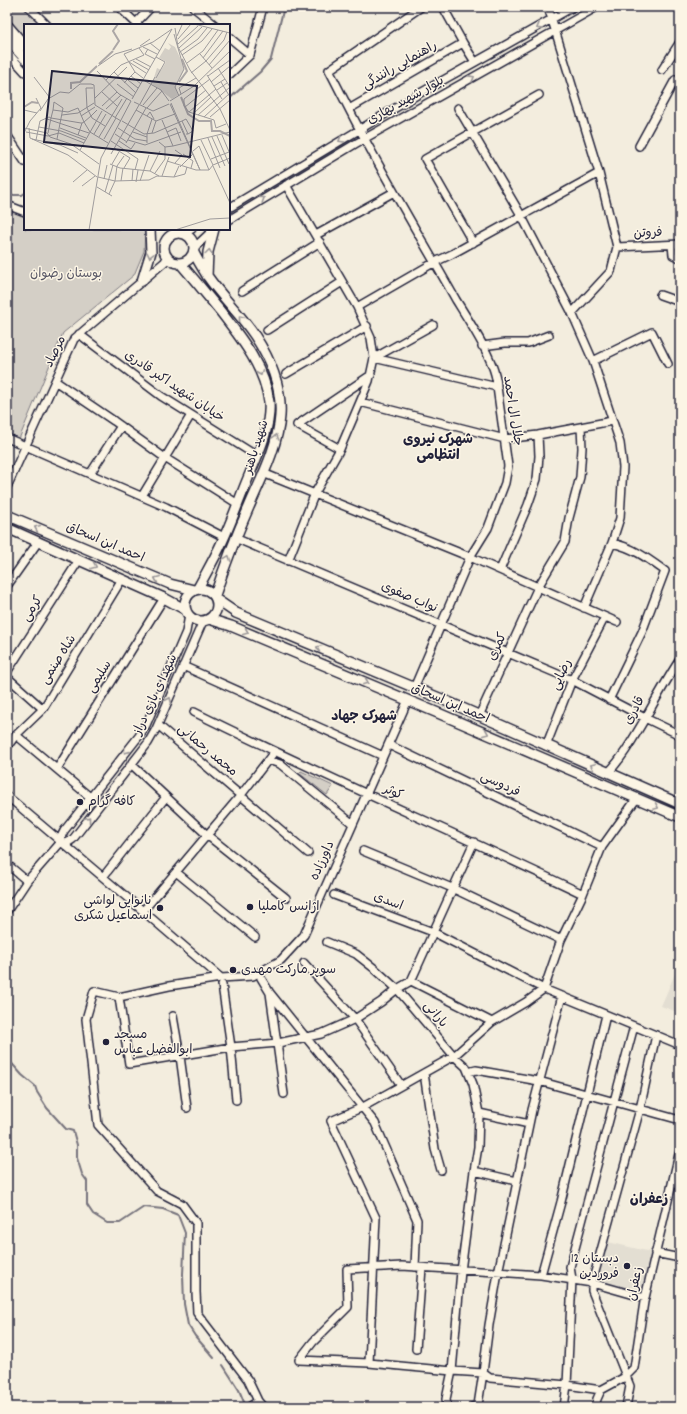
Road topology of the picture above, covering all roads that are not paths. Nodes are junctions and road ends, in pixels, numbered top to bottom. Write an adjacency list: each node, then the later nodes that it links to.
1 (29, 7): 12 (street)
2 (119, 7): 13 (street)
3 (151, 7): 13 (street)
4 (193, 7): 14 (street)
5 (264, 7): 23 (street)
6 (421, 7): 32 (street)
7 (443, 7): 20 (street)
8 (548, 7): 11 (street)
9 (573, 7): 11 (street, بلوار شهید بهاری)
10 (597, 7): 16 (street, بلوار شهید بهاری)
11 (553, 19): 16 (street); 25 (street, بلوار شهید بهاری, one-way to 25)
12 (46, 24)
13 (137, 24)
14 (214, 24)
15 (7, 25): 21 (main road)
16 (556, 31): 36 (street, بلوار شهید بهاری, one-way to 16); 39 (street)
17 (230, 38): 23 (street)
18 (7, 40): 24 (main road)
19 (680, 42): 26 (street)
20 (463, 43): 25 (street); 32 (street, راهنمایی رانندگی)
21 (24, 45)
22 (7, 52): 27 (street)
23 (250, 55): 28 (street)
24 (24, 58)
25 (475, 62): 33 (street, بلوار شهید بهاری)
26 (662, 70)
27 (24, 71)
28 (230, 75)
29 (680, 83): 37 (street)
30 (539, 95): 34 (street)
31 (458, 108): 34 (street)
32 (349, 110): 33 (street)
33 (359, 129): 36 (street, جلال ال احمد); 43 (street, بلوار شهید بهاری, one-way to 43)
34 (472, 132): 45 (street); 54 (street)
35 (7, 135): 38 (street)
36 (363, 139): 40 (street, بلوار شهید بهاری); 41 (street, جلال ال احمد)
37 (639, 146)
38 (24, 160)
39 (599, 173): 45 (street); 58 (street)
40 (286, 184): 46 (street, بلوار شهید بهاری, one-way to 40); 52 (street)
41 (394, 192): 52 (street); 62 (street, جلال ال احمد)
42 (7, 204): 44 (street)
43 (230, 207)
44 (24, 212)
45 (521, 215): 54 (street); 71 (street)
46 (230, 219)
47 (150, 230): 65 (main road, one-way to 65)
48 (155, 230): 57 (main road)
49 (213, 230): 59 (street)
50 (214, 230): 64 (main road, one-way to 50)
51 (183, 231): 57 (main road); 59 (main road)
52 (316, 235): 53 (street)
53 (320, 242): 66 (street); 67 (street)
54 (473, 243): 62 (street)
55 (680, 244): 56 (street, فروتن)
56 (672, 245): 58 (street, فروتن); 60 (street)
57 (164, 248): 61 (main road)
58 (617, 248): 71 (street)
59 (194, 250): 63 (main road); 64 (main road, شهید باهنر)
60 (680, 258)
61 (168, 259): 63 (main road); 65 (street, مرصاد)
62 (435, 262): 70 (street); 77 (street, جلال ال احمد)
63 (180, 263): 95 (main road, شهید باهنر, one-way to 95)
64 (207, 276): 97 (main road, شهید باهنر, one-way to 64)
65 (142, 281): 75 (street, مرصاد)
66 (342, 282): 70 (street); 74 (street)
67 (242, 291)
68 (660, 295): 69 (street)
69 (680, 302)
70 (357, 307): 73 (street)
71 (572, 313): 79 (street)
72 (433, 325): 78 (street)
73 (367, 326): 78 (street); 81 (street)
74 (267, 330)
75 (79, 334): 83 (street, مرصاد); 86 (street, خیابان شهید اکبر قادری)
76 (549, 335): 77 (street)
77 (482, 346): 84 (street, جلال ال احمد)
78 (374, 358): 82 (street); 84 (street)
79 (593, 361): 80 (street); 87 (street)
80 (668, 364)
81 (286, 374)
82 (371, 375): 85 (street); 94 (street)
83 (55, 381): 88 (street); 93 (street, مرصاد)
84 (497, 387): 92 (street, جلال ال احمد)
85 (360, 402): 92 (street); 94 (street)
86 (191, 415): 95 (street, خیابان شهید اکبر قادری); 96 (street)
87 (612, 420): 89 (street); 110 (street)
88 (121, 426): 96 (street); 99 (street)
89 (581, 427): 90 (street); 117 (street, کمری)
90 (538, 435): 92 (street); 114 (street)
91 (7, 438): 93 (street)
92 (505, 439): 111 (street, جلال ال احمد)
93 (25, 446): 99 (street); 101 (street, مرصاد)
94 (340, 449): 102 (street)
95 (258, 455): 97 (main road); 98 (main road, شهید باهنر)
96 (165, 458): 103 (street); 104 (street)
97 (269, 458): 100 (main road, شهید باهنر)
98 (250, 473): 100 (main road); 104 (main road, شهید باهنر)
99 (90, 474): 103 (street)
100 (262, 476): 102 (street); 108 (main road, شهید باهنر)
101 (7, 487)
102 (315, 493): 111 (street); 113 (street)
103 (142, 496): 107 (street)
104 (238, 504): 107 (main road, شهید باهنر)
105 (7, 515): 118 (main road, احمد ابن اسحاق, one-way to 105)
106 (7, 528): 109 (main road, احمد ابن اسحاق)
107 (224, 537): 118 (main road, شهید باهنر)
108 (236, 538): 113 (street, نواب صفوی); 119 (main road, شهید باهنر, one-way to 108)
109 (38, 542): 112 (main road, احمد ابن اسحاق); 116 (street)
110 (612, 543): 121 (street); 135 (street)
111 (470, 557): 114 (street); 126 (street, جلال ال احمد)
112 (79, 560): 115 (main road, احمد ابن اسحاق, one-way to 115); 130 (street, کرمی)
113 (288, 561): 126 (street, نواب صفوی)
114 (500, 570): 117 (street)
115 (122, 579): 120 (main road, احمد ابن اسحاق); 136 (street, شاه صنمی)
116 (7, 586)
117 (538, 587): 121 (street); 127 (street, کمری)
118 (196, 589): 119 (main road); 122 (main road)
119 (216, 597): 124 (main road); 133 (main road, احمد ابن اسحاق, one-way to 119)
120 (164, 598): 122 (main road, احمد ابن اسحاق); 150 (street, سلیمی)
121 (584, 608): 123 (street)
122 (187, 612): 124 (main road); 158 (street, شهدا ی بازی دراز, one-way to 158)
123 (605, 617): 125 (street); 132 (street, رضایی)
124 (206, 620): 129 (street, شهدا ی بازی دراز); 134 (main road, احمد ابن اسحاق, one-way to 134)
125 (617, 622)
126 (440, 624): 127 (street, نواب صفوی); 133 (street, جلال ال احمد)
127 (509, 653): 132 (street, نواب صفوی); 138 (street, کمری)
128 (680, 659): 139 (street, قادری)
129 (183, 666): 140 (street, شهدا ی بازی دراز, one-way to 129); 147 (street)
130 (7, 672)
131 (7, 677): 136 (street)
132 (572, 680): 135 (street, نواب صفوی); 144 (street, رضایی)
133 (414, 688): 138 (main road, احمد ابن اسحاق)
134 (408, 700): 143 (street, داورزاده); 152 (main road, احمد ابن اسحاق, one-way to 152)
135 (609, 700): 139 (street, نواب صفوی)
136 (43, 709): 142 (street, شاه صنمی)
137 (194, 712): 146 (street, کوثر)
138 (478, 716): 144 (main road, احمد ابن اسحاق)
139 (645, 718): 141 (street, نواب صفوی); 151 (street, قادری)
140 (158, 725): 149 (street, شهدا ی بازی دراز); 156 (street, محمد رحمانی)
141 (680, 734)
142 (16, 735): 145 (street, شاه صنمی); 150 (street)
143 (388, 745): 147 (street, داورزاده); 167 (street, فردوسی)
144 (546, 746): 151 (main road, احمد ابن اسحاق, one-way to 144)
145 (7, 747)
146 (274, 752): 148 (street); 154 (street, کوثر)
147 (383, 756): 154 (street, داورزاده)
148 (268, 760): 156 (street); 163 (street)
149 (131, 764): 159 (street); 165 (street, شهدا ی بازی دراز, one-way to 149)
150 (57, 769): 158 (street)
151 (608, 773): 152 (main road); 153 (main road, احمد ابن اسحاق)
152 (602, 783): 155 (main road, احمد ابن اسحاق)
153 (632, 783): 155 (main road); 161 (main road, احمد ابن اسحاق)
154 (366, 794): 163 (street, داورزاده); 166 (street, کوثر)
155 (627, 794): 160 (main road, احمد ابن اسحاق)
156 (241, 795): 164 (street); 169 (street, محمد رحمانی)
157 (7, 796): 165 (street)
158 (90, 797): 165 (street, شهدا ی بازی دراز)
159 (166, 797): 164 (street); 172 (street)
160 (636, 798): 162 (main road, احمد ابن اسحاق, one-way to 162); 167 (street)
161 (680, 804)
162 (680, 817)
163 (353, 824): 187 (street, داورزاده)
164 (207, 835): 171 (street); 177 (street)
165 (61, 842): 172 (street); 173 (street)
166 (474, 842): 174 (street); 175 (street, کوثر)
167 (602, 847): 175 (street)
168 (363, 851): 174 (street)
169 (308, 853)
170 (7, 864): 173 (street)
171 (176, 872): 178 (street); 181 (street)
172 (102, 877): 178 (street)
173 (27, 881): 179 (street)
174 (452, 888): 180 (street); 182 (street)
175 (583, 894): 182 (street)
176 (334, 895): 180 (street, اسدی)
177 (286, 898)
178 (143, 910): 187 (street)
179 (7, 911)
180 (434, 932): 186 (street); 189 (street, اسدی)
181 (255, 937)
182 (561, 940): 189 (street)
183 (327, 942): 188 (street, بارانی)
184 (304, 963): 195 (street)
185 (261, 978): 190 (street)
186 (410, 981): 188 (street); 196 (street)
187 (222, 982): 192 (street, داورزاده); 202 (street)
188 (397, 989): 195 (street); 204 (street, بارانی)
189 (544, 989): 191 (street, اسدی); 196 (street)
190 (270, 993): 199 (street); 200 (street)
191 (562, 996): 193 (street, اسدی); 207 (street)
192 (119, 997): 203 (street); 240 (street)
193 (606, 1014): 197 (street, اسدی); 210 (street)
194 (173, 1016): 203 (street)
195 (355, 1018): 199 (street); 208 (street)
196 (492, 1022): 204 (street)
197 (634, 1026): 198 (street, اسدی); 212 (street)
198 (656, 1035): 201 (street, اسدی); 215 (street)
199 (306, 1037): 200 (street); 213 (street)
200 (278, 1042): 202 (street); 209 (street)
201 (680, 1045)
202 (231, 1047): 203 (street); 211 (street)
203 (180, 1056): 214 (street)
204 (454, 1056): 205 (street, بارانی); 206 (street)
205 (468, 1072): 207 (street); 216 (street)
206 (424, 1073): 208 (street); 220 (street)
207 (539, 1081): 210 (street); 218 (street)
208 (401, 1085): 213 (street)
209 (284, 1094)
210 (587, 1094): 212 (street); 229 (street)
211 (236, 1100)
212 (613, 1102): 215 (street); 230 (street)
213 (363, 1107): 225 (street); 226 (street)
214 (187, 1108)
215 (640, 1109): 217 (street); 231 (street)
216 (479, 1112): 218 (street); 221 (street)
217 (680, 1120)
218 (529, 1124): 222 (street)
219 (680, 1150): 223 (street, زعفران)
220 (441, 1170)
221 (474, 1171): 222 (street); 227 (street)
222 (517, 1181): 228 (street)
223 (656, 1254): 224 (street); 232 (street, زعفران)
224 (680, 1258)
225 (373, 1267): 226 (street); 234 (street); 234 (street)
226 (419, 1268): 227 (street); 233 (street)
227 (461, 1271): 228 (street); 235 (street)
228 (498, 1273): 229 (street); 236 (street)
229 (541, 1275): 230 (street)
230 (572, 1280): 231 (street); 238 (street)
231 (592, 1283): 232 (street); 237 (street)
232 (645, 1298): 237 (street, زعفران)
233 (416, 1349)
234 (369, 1362): 235 (street)
235 (452, 1371): 236 (street); 242 (street)
236 (483, 1373): 238 (street); 243 (street)
237 (625, 1377): 239 (street, زعفران); 246 (street)
238 (567, 1385): 239 (street); 244 (street)
239 (601, 1390): 245 (street)
240 (260, 1404): 241 (street)
241 (250, 1407)
242 (447, 1407)
243 (472, 1407)
244 (564, 1407)
245 (595, 1407)
246 (626, 1407)

